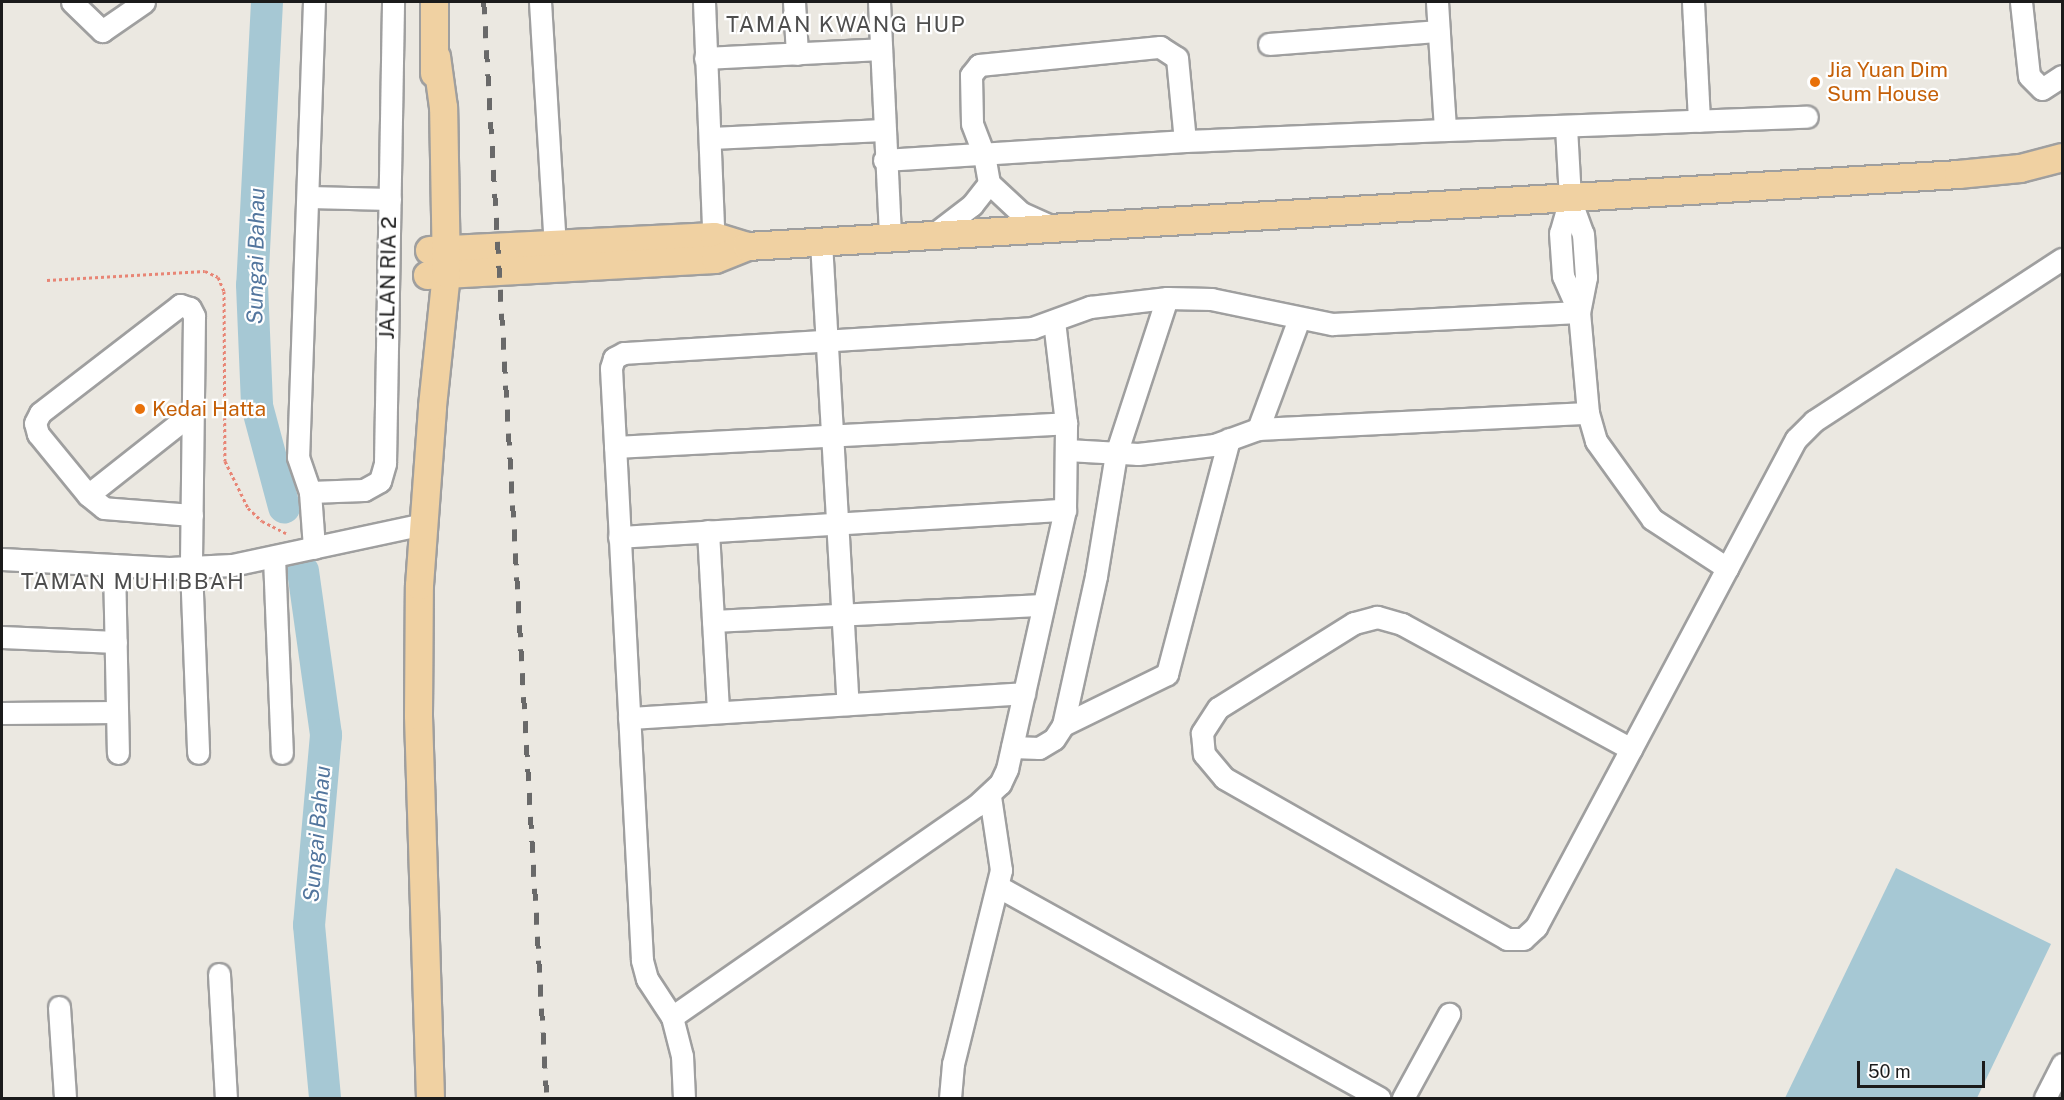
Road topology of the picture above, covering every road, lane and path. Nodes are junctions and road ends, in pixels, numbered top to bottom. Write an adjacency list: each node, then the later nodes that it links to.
1 (72, 2): 2 (street)
2 (144, 2)
3 (314, 2): 30 (street)
4 (393, 2): 31 (street, JALAN RIA 2)
5 (435, 2): 40 (main road)
6 (540, 2): 37 (street)
7 (704, 2): 17 (street)
8 (794, 2): 16 (street)
9 (879, 2): 15 (street)
10 (1437, 2): 13 (street)
11 (1693, 2): 20 (street)
12 (2021, 2): 18 (street)
13 (1439, 31): 14 (street); 23 (street)
14 (1269, 44)
15 (880, 50): 16 (street); 22 (street)
16 (797, 54): 17 (street)
17 (705, 58): 24 (street)
18 (2062, 76)
19 (1807, 117): 20 (street)
20 (1699, 121): 21 (street)
21 (1566, 127): 23 (street); 32 (street)
22 (883, 130): 24 (street); 28 (street)
23 (1445, 130): 25 (street)
24 (711, 138): 38 (street)
25 (1185, 141): 26 (street); 26 (street)
26 (984, 155): 28 (street); 29 (street)
27 (2062, 157): 32 (main road)
28 (884, 160): 35 (street)
29 (989, 183): 33 (street); 34 (street)
30 (309, 196): 31 (street); 55 (street)
31 (390, 199): 55 (street, JALAN RIA 2)
32 (1570, 200): 33 (main road); 42 (street)
33 (1053, 227): 34 (main road)
34 (934, 234): 35 (main road)
35 (890, 237): 36 (main road)
36 (821, 242): 38 (main road); 45 (street)
37 (555, 244): 38 (main road); 40 (main road)
38 (714, 248): 40 (main road)
39 (2062, 259): 68 (street)
40 (437, 262): 59 (main road)
41 (1167, 298): 43 (street); 44 (street); 54 (street)
42 (1579, 312): 43 (street); 47 (street)
43 (1299, 319): 49 (street)
44 (1054, 321): 45 (street); 48 (street)
45 (827, 341): 50 (street); 52 (street)
46 (193, 412): 56 (street); 56 (street); 58 (street)
47 (1588, 413): 49 (street); 68 (street)
48 (1066, 423): 50 (street); 53 (street)
49 (1258, 429): 51 (street)
50 (832, 437): 52 (street); 60 (street)
51 (1229, 439): 54 (street); 80 (street)
52 (615, 447): 62 (street)
53 (1067, 450): 54 (street); 57 (street)
54 (1116, 454): 80 (street)
55 (310, 492): 63 (street)
56 (88, 495): 58 (street)
57 (1065, 510): 60 (street); 69 (street)
58 (192, 515): 67 (street)
59 (423, 524): 63 (street); 95 (main road)
60 (837, 524): 61 (street); 70 (street)
61 (708, 531): 62 (street); 71 (street)
62 (620, 537): 79 (street)
63 (314, 548): 64 (street)
64 (274, 557): 67 (street); 85 (street)
65 (2, 559): 66 (street)
66 (114, 565): 67 (street); 73 (street)
67 (191, 567): 84 (street)
68 (1727, 568): 82 (street)
69 (1043, 605): 70 (street); 74 (street)
70 (842, 615): 71 (street); 75 (street)
71 (713, 621): 77 (street)
72 (2, 637): 73 (street)
73 (116, 642): 76 (street)
74 (1024, 693): 75 (street); 81 (street)
75 (848, 704): 77 (street)
76 (117, 712): 78 (street); 83 (street)
77 (718, 712): 79 (street)
78 (2, 713)
79 (629, 718): 91 (street)
80 (1064, 725): 81 (street)
81 (1012, 747): 86 (street)
82 (1631, 749): 82 (street)
83 (118, 753)
84 (198, 753)
85 (282, 753)
86 (990, 796): 87 (street); 91 (street)
87 (999, 887): 97 (street); 98 (street)
88 (219, 974): 94 (street)
89 (59, 1007): 93 (street)
90 (1449, 1014): 99 (street)
91 (672, 1017): 96 (street)
92 (2062, 1064): 100 (street)
93 (65, 1098)
94 (226, 1098)
95 (430, 1098)
96 (684, 1098)
97 (950, 1098)
98 (1379, 1098)
99 (1403, 1098)
100 (2044, 1098)

